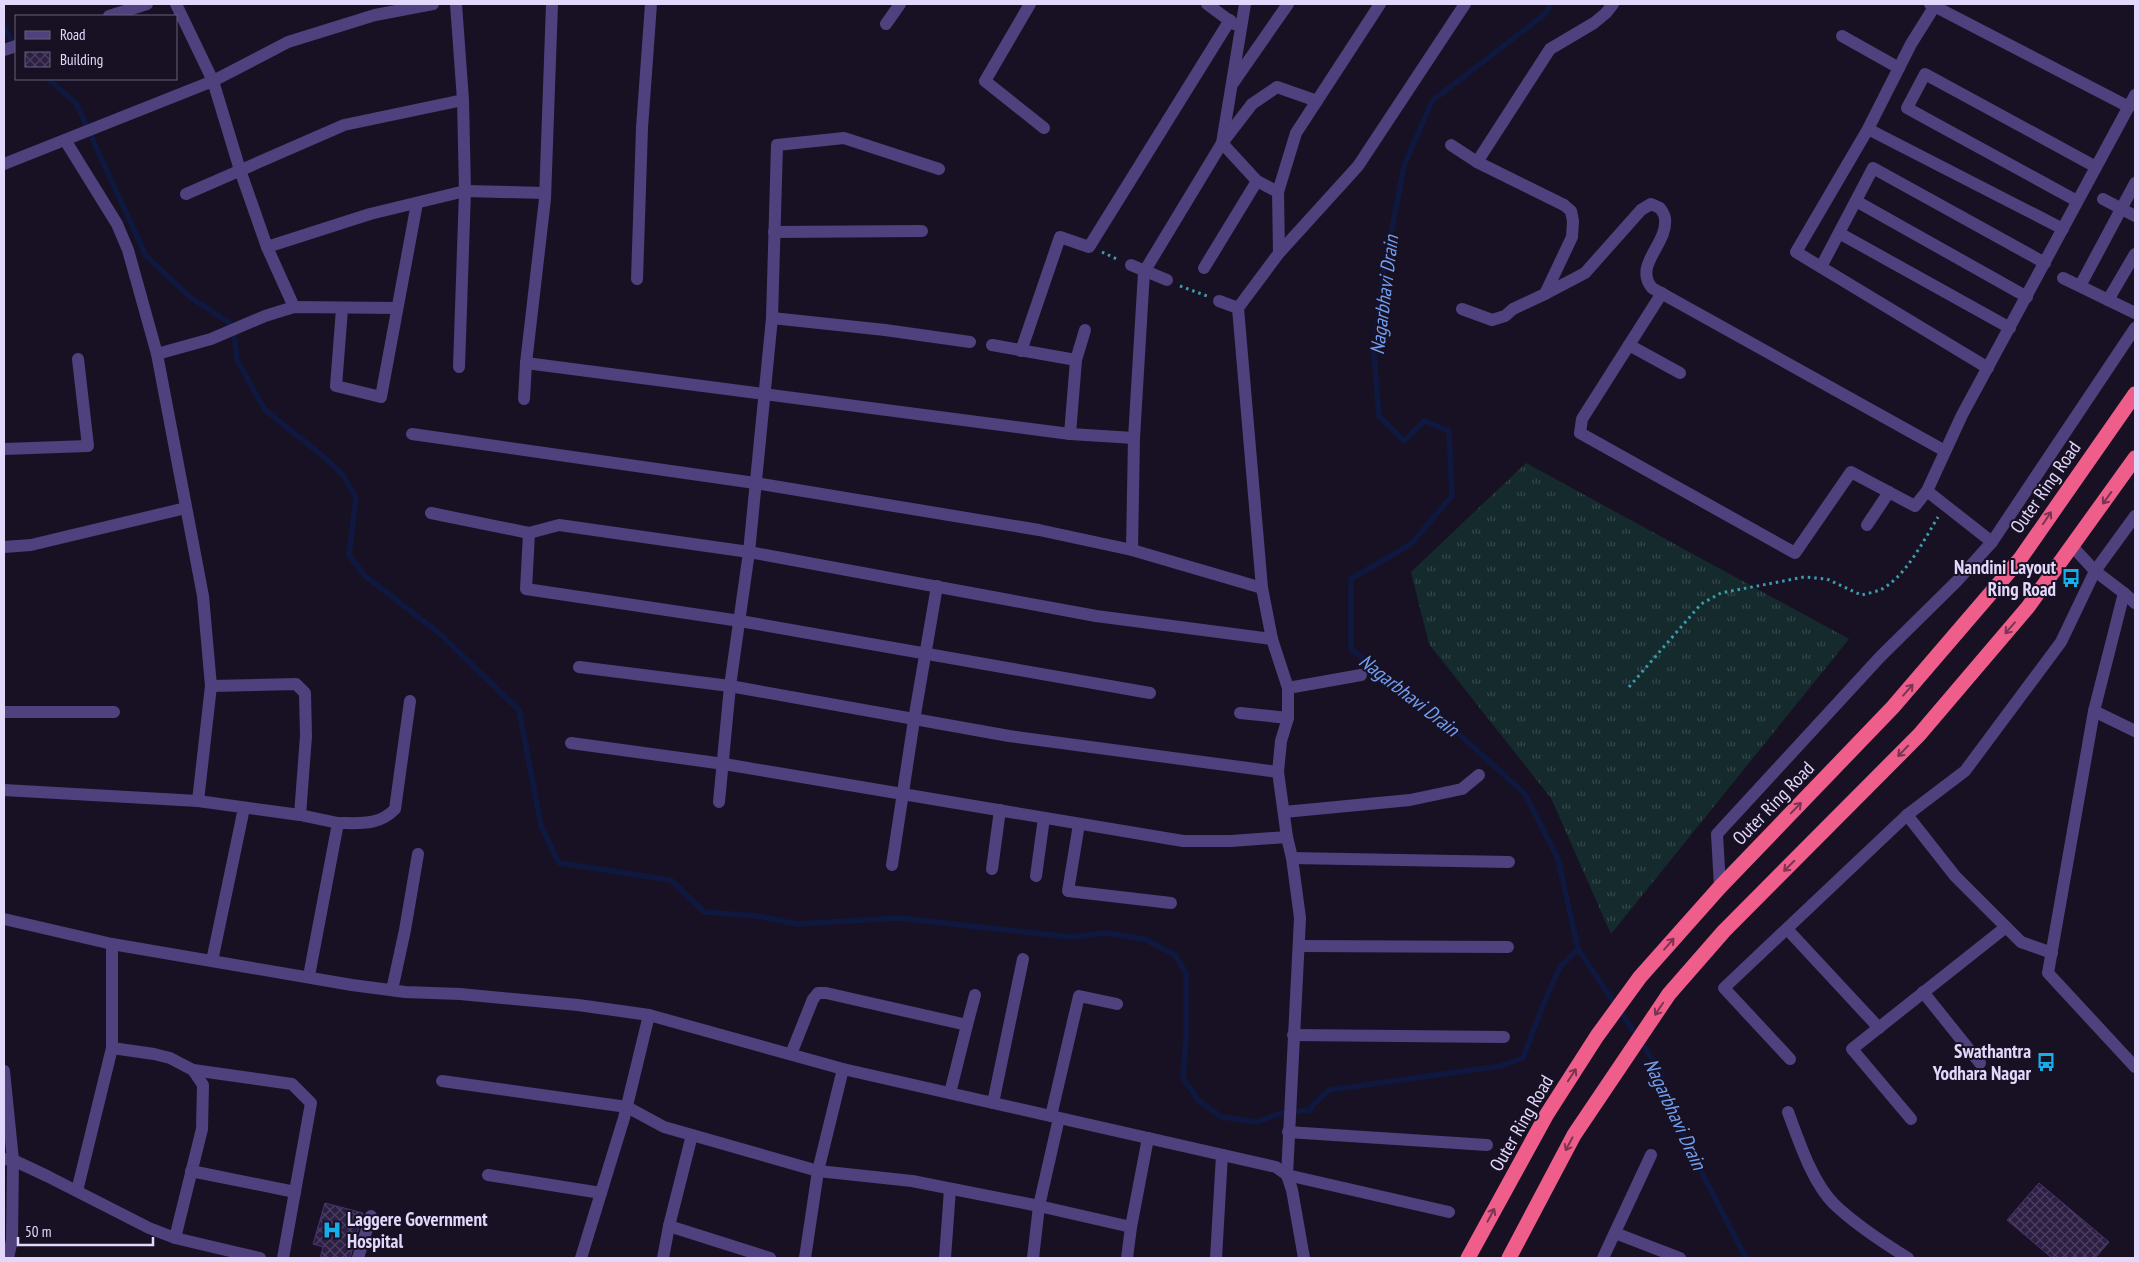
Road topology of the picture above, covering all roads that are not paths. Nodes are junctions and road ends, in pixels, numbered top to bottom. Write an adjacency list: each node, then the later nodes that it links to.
1 (147, 4): 17 (street)
2 (176, 4): 23 (street)
3 (433, 4): 16 (street)
4 (456, 4): 26 (street)
5 (552, 4): 43 (street)
6 (651, 4): 64 (street)
7 (900, 4): 19 (street)
8 (1030, 4): 29 (street)
9 (1207, 4): 18 (street)
10 (1245, 4): 20 (street)
11 (1288, 4): 24 (street)
12 (1380, 4): 27 (street)
13 (1465, 4): 56 (street)
14 (1613, 4): 34 (street)
15 (1933, 5): 22 (street); 28 (street)
16 (373, 9): 23 (street)
17 (111, 15)
18 (1230, 20): 20 (street); 85 (street)
19 (886, 24)
20 (1240, 29): 24 (street)
21 (1842, 36): 22 (street)
22 (1899, 68): 30 (street)
23 (213, 81): 31 (street); 38 (street)
24 (1232, 85): 32 (street)
25 (2135, 95): 28 (street)
26 (462, 100): 38 (street); 41 (street)
27 (1317, 101): 32 (street); 42 (street)
28 (2129, 107): 36 (street)
29 (1044, 128)
30 (1868, 129): 51 (street); 60 (street)
31 (65, 140): 35 (street); 86 (street)
32 (1222, 143): 39 (street); 62 (street)
33 (1451, 145): 34 (street)
34 (1477, 162): 67 (street)
35 (4, 164)
36 (2096, 167): 47 (street); 47 (street)
37 (939, 169): 53 (street)
38 (240, 170): 44 (street); 55 (street)
39 (1257, 181): 42 (street); 61 (street)
40 (2135, 183): 49 (street)
41 (466, 191): 43 (street); 48 (street); 90 (street)
42 (1278, 192): 56 (street)
43 (545, 193): 89 (street)
44 (186, 194)
45 (2103, 199): 49 (street)
46 (1856, 201): 54 (street); 58 (street); 69 (street)
47 (2078, 201): 51 (street)
48 (417, 203): 55 (street); 74 (street)
49 (2121, 209): 50 (street); 66 (street)
50 (2135, 216)
51 (2063, 229): 58 (street)
52 (922, 231): 53 (street)
53 (774, 232): 78 (street)
54 (1839, 233): 60 (street); 79 (street)
55 (267, 247): 72 (street)
56 (1279, 253): 75 (street)
57 (2135, 254): 70 (street)
58 (2045, 263): 69 (street)
59 (1131, 265): 62 (street)
60 (1821, 267): 91 (street)
61 (1204, 268)
62 (1144, 272): 65 (street); 98 (street)
63 (2063, 278): 66 (street)
64 (637, 279)
65 (1167, 280)
66 (2080, 286): 70 (street)
67 (1545, 294): 68 (street); 76 (street)
68 (1666, 295): 84 (street); 100 (street)
69 (2027, 297): 79 (street)
70 (2108, 300): 77 (street)
71 (1219, 301): 75 (street)
72 (294, 307): 73 (street); 86 (street)
73 (342, 308): 74 (street); 74 (street)
74 (397, 308)
75 (1238, 308): 117 (street)
76 (1462, 308)
77 (2135, 313)
78 (772, 318): 82 (street); 94 (street)
79 (2010, 328): 91 (street)
80 (2135, 328): 110 (street)
81 (1085, 330): 88 (street)
82 (970, 342)
83 (992, 345): 85 (street)
84 (1628, 345): 92 (street); 104 (street)
85 (1021, 351): 88 (street)
86 (157, 354): 105 (street)
87 (78, 359): 99 (street)
88 (1076, 360): 97 (street)
89 (526, 363): 94 (street); 95 (street)
90 (459, 368)
91 (1988, 368): 100 (street)
92 (1680, 373)
93 (2135, 394): 160 (highway, Outer Ring Road, one-way to 93)
94 (764, 395): 97 (street); 102 (street)
95 (524, 399)
96 (412, 434): 102 (street)
97 (1070, 434): 98 (street)
98 (1134, 438): 113 (street)
99 (4, 449)
100 (1945, 451): 103 (street)
101 (2135, 458): 111 (highway, one-way to 111)
102 (755, 483): 113 (street); 114 (street)
103 (1927, 491): 104 (street); 110 (street)
104 (1889, 492): 108 (street)
105 (186, 508): 112 (street); 125 (street)
106 (431, 513): 109 (street)
107 (2135, 516): 115 (street)
108 (1866, 525)
109 (529, 533): 114 (street); 120 (street)
110 (1992, 542): 160 (street)
111 (2072, 546): 115 (street); 234 (highway, one-way to 234)
112 (4, 547)
113 (1132, 550): 117 (street)
114 (749, 552): 116 (street); 120 (street)
115 (2095, 571): 118 (street); 149 (street)
116 (937, 586): 121 (street); 122 (street)
117 (1262, 588): 121 (street)
118 (2124, 593): 119 (street); 130 (street)
119 (2135, 603)
120 (740, 621): 122 (street); 126 (street)
121 (1272, 639): 127 (street)
122 (926, 653): 128 (street); 135 (street)
123 (579, 667): 126 (street)
124 (1361, 675): 127 (street)
125 (210, 686): 143 (street); 148 (street)
126 (730, 686): 135 (street); 138 (street)
127 (1288, 688): 134 (street)
128 (1150, 693)
129 (410, 701): 151 (street)
130 (2094, 711): 136 (street); 168 (street)
131 (4, 712): 132 (street)
132 (114, 712)
133 (1240, 713): 134 (street)
134 (1288, 718): 139 (street)
135 (914, 720): 139 (street); 142 (street)
136 (2135, 731)
137 (571, 743): 138 (street)
138 (724, 764): 142 (street); 144 (street)
139 (1278, 772): 147 (street)
140 (1479, 775): 147 (street)
141 (4, 790): 143 (street)
142 (903, 795): 146 (street); 157 (street)
143 (198, 801): 145 (street)
144 (719, 802)
145 (244, 808): 148 (street); 170 (street)
146 (1000, 810): 150 (street); 158 (street)
147 (1284, 812): 153 (street)
148 (300, 815): 151 (street)
149 (1907, 815): 163 (street); 164 (street)
150 (1044, 818): 152 (street); 159 (street)
151 (338, 823): 171 (street)
152 (1079, 824): 153 (street); 161 (street)
153 (1287, 837): 155 (street)
154 (418, 854): 172 (street)
155 (1292, 858): 156 (street); 166 (street)
156 (1508, 862)
157 (892, 865)
158 (992, 869)
159 (1036, 876)
160 (1720, 887): 233 (highway, Outer Ring Road, one-way to 160)
161 (1171, 903)
162 (4, 919): 165 (street)
163 (2006, 927): 168 (street); 173 (street)
164 (1787, 928): 178 (street); 183 (street)
165 (112, 944): 170 (street); 181 (street)
166 (1299, 946): 167 (street); 179 (street)
167 (1508, 947)
168 (2052, 953): 185 (street)
169 (1023, 959): 191 (street)
170 (212, 961): 171 (street)
171 (309, 976): 172 (street)
172 (392, 990): 176 (street)
173 (1923, 992): 178 (street); 184 (street)
174 (974, 995): 177 (street)
175 (1118, 1004): 194 (street)
176 (649, 1015): 182 (street); 192 (street)
177 (967, 1025): 182 (street); 190 (street)
178 (1878, 1028): 195 (street)
179 (1294, 1035): 180 (street); 196 (street)
180 (1504, 1037)
181 (112, 1048): 187 (street); 208 (street)
182 (791, 1054): 186 (street)
183 (1790, 1059)
184 (1980, 1063)
185 (2135, 1066)
186 (843, 1069): 190 (street); 204 (street)
187 (193, 1070): 203 (street); 209 (street)
188 (4, 1071): 202 (street)
189 (442, 1081): 192 (street)
190 (950, 1093): 191 (street)
191 (993, 1103): 194 (street)
192 (627, 1107): 197 (street); 210 (street)
193 (1788, 1112): 237 (street)
194 (1055, 1117): 198 (street); 211 (street)
195 (1911, 1119)
196 (1288, 1130): 199 (street); 206 (street)
197 (692, 1135): 204 (street); 214 (street)
198 (1148, 1138): 200 (street); 215 (street)
199 (1487, 1145)
200 (1222, 1155): 206 (street); 231 (street)
201 (1650, 1155): 216 (street)
202 (8, 1160): 208 (street); 218 (street)
203 (191, 1171): 209 (street); 217 (street)
204 (818, 1171): 207 (street); 227 (street)
205 (488, 1175): 210 (street)
206 (1287, 1175): 212 (street); 232 (street)
207 (950, 1189): 211 (street); 228 (street)
208 (77, 1191): 217 (street)
209 (295, 1192): 222 (street)
210 (601, 1193): 224 (street)
211 (1038, 1206): 215 (street); 229 (street)
212 (1449, 1212)
213 (371, 1216): 223 (street)
214 (669, 1226): 225 (street); 226 (street)
215 (1131, 1227): 230 (street)
216 (1615, 1232): 235 (street); 236 (street)
217 (175, 1238): 219 (street)
218 (8, 1239): 220 (street)
219 (224, 1254): 221 (street)
220 (8, 1258)
221 (260, 1258)
222 (283, 1258)
223 (358, 1258)
224 (581, 1258)
225 (663, 1258)
226 (770, 1258)
227 (805, 1258)
228 (945, 1258)
229 (1033, 1258)
230 (1127, 1258)
231 (1216, 1258)
232 (1304, 1258)
233 (1468, 1258)
234 (1509, 1258)
235 (1603, 1258)
236 (1680, 1258)
237 (1908, 1258)

